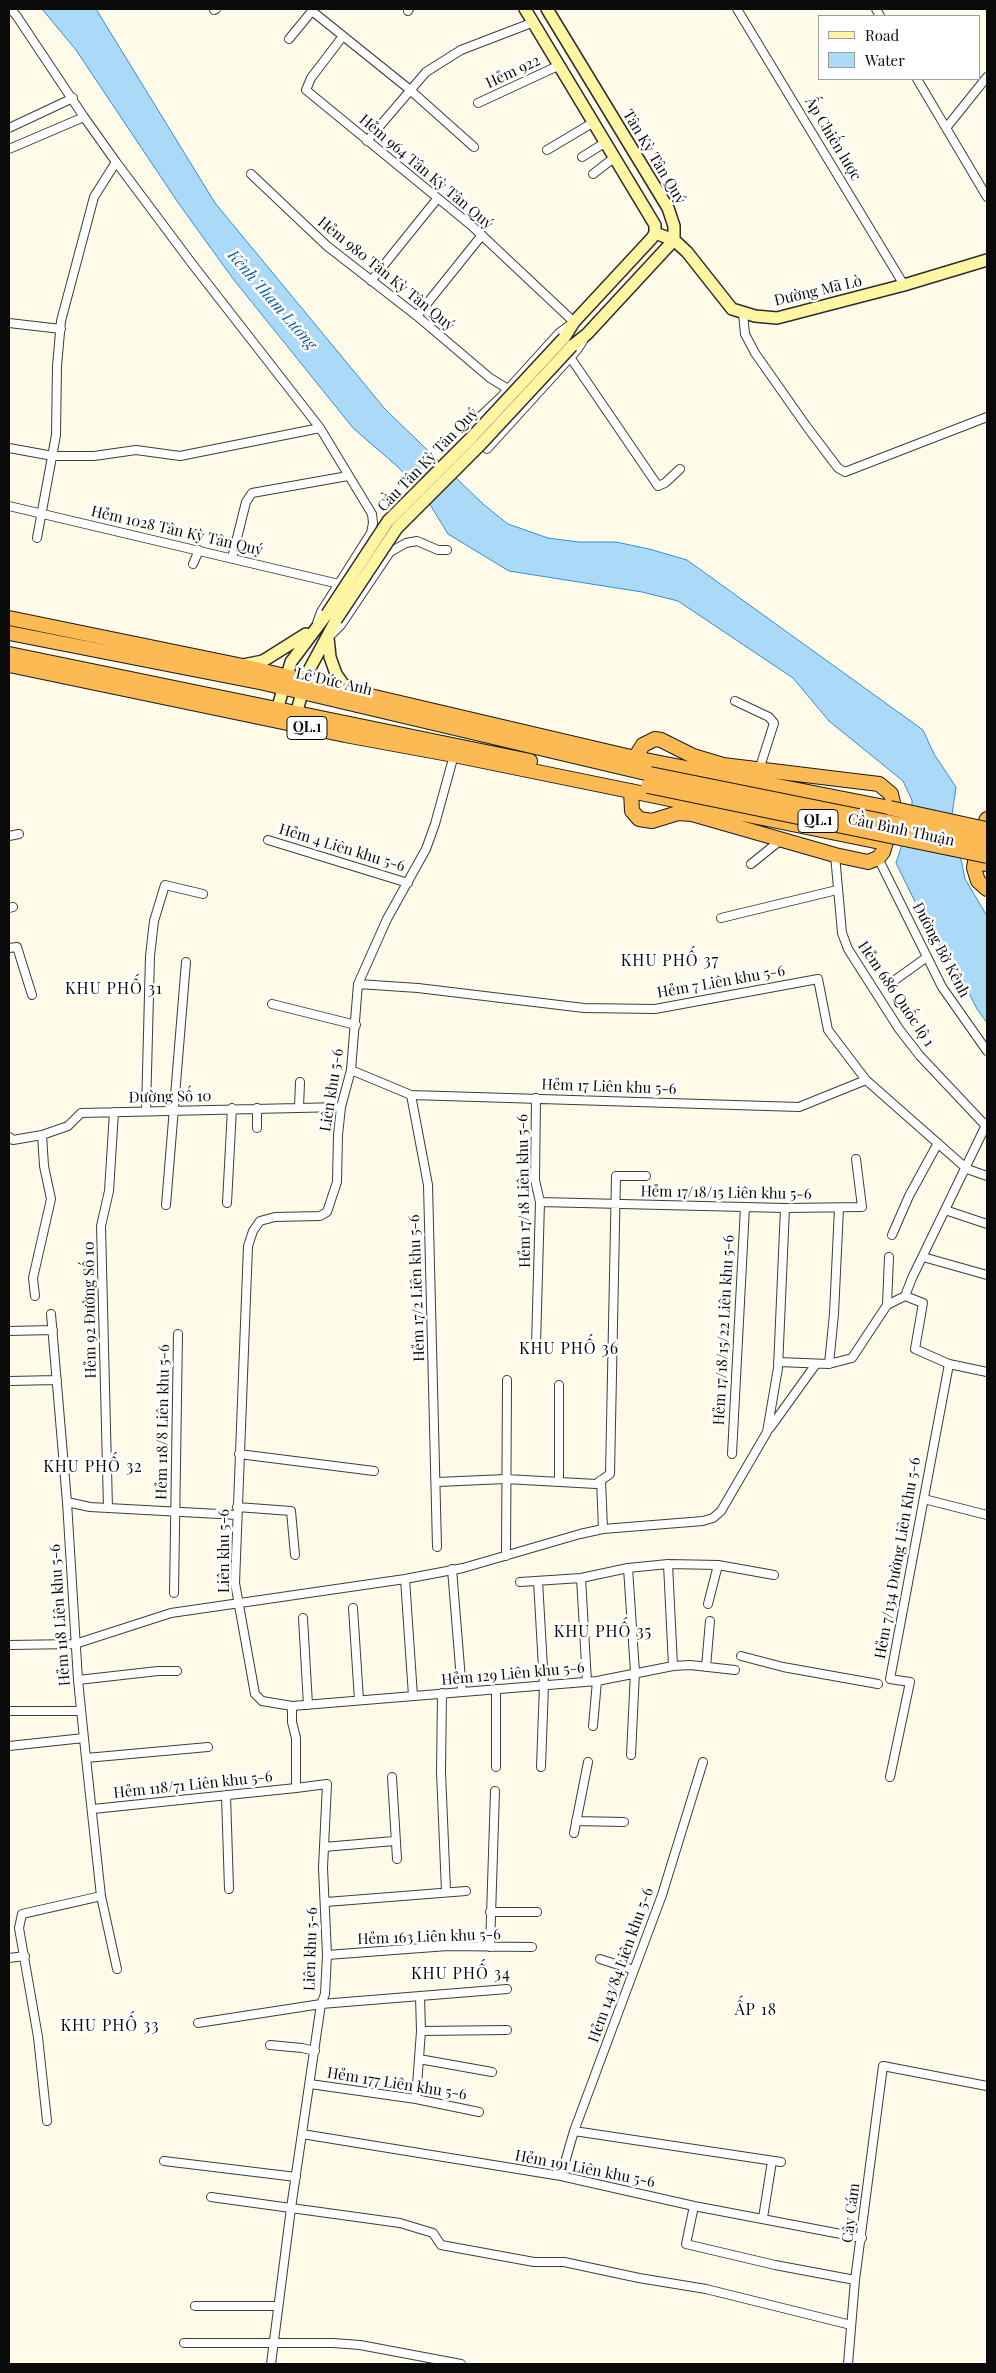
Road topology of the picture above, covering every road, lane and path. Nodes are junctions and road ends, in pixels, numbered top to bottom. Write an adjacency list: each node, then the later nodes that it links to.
1 (10, 9): 12 (street)
2 (525, 9): 5 (main road)
3 (547, 9): 32 (main road, Tân Kỳ Tân Quý)
4 (737, 9): 35 (street, Ấp Chiến lược)
5 (534, 22): 8 (main road); 11 (street)
6 (343, 36): 7 (street); 11 (street); 18 (street, Hẻm 964 Tân Kỳ Tân Quý)
7 (289, 39)
8 (560, 65): 13 (street, Hẻm 922); 15 (main road)
9 (987, 76): 17 (street)
10 (918, 80): 17 (street)
11 (410, 89): 18 (street); 20 (street)
12 (73, 98): 14 (street); 16 (street)
13 (478, 104)
14 (84, 118): 21 (street); 25 (street)
15 (594, 122): 19 (main road); 22 (street)
16 (9, 128)
17 (946, 128): 28 (street)
18 (367, 140): 29 (street, Hẻm 964 Tân Kỳ Tân Quý)
19 (606, 142): 23 (street); 24 (main road)
20 (474, 147)
21 (9, 149)
22 (547, 150)
23 (582, 157)
24 (615, 157): 27 (street); 30 (main road)
25 (116, 162): 40 (street); 44 (street)
26 (251, 174): 34 (street, Hẻm 980 Tân Kỳ Tân Quý)
27 (593, 174)
28 (987, 197)
29 (436, 199): 31 (street, Hẻm 964 Tân Kỳ Tân Quý); 34 (street)
30 (655, 233): 32 (main road, Đường Mã Lò); 38 (main road)
31 (482, 236): 37 (street); 38 (street, Hẻm 964 Tân Kỳ Tân Quý)
32 (674, 240): 36 (main road, Đường Mã Lò); 41 (main road)
33 (987, 260): 35 (main road, Đường Mã Lò)
34 (370, 281): 37 (street, Hẻm 980 Tân Kỳ Tân Quý)
35 (904, 285): 36 (main road, Đường Mã Lò)
36 (744, 313): 43 (street)
37 (417, 316): 42 (street, Hẻm 980 Tân Kỳ Tân Quý)
38 (574, 322): 41 (main road); 42 (street)
39 (9, 323): 40 (street)
40 (60, 329): 46 (street)
41 (569, 347): 42 (street); 47 (street); 57 (main road, Cầu Tân Kỳ Tân Quý, bridge)
42 (508, 389)
43 (987, 417)
44 (320, 428): 46 (street); 48 (street)
45 (9, 448): 46 (street)
46 (53, 456): 50 (street)
47 (680, 469)
48 (350, 477): 54 (street); 56 (street)
49 (9, 506): 50 (street, Hẻm 1028 Tân Kỳ Tân Quý)
50 (44, 513): 51 (street); 52 (street, Hẻm 1028 Tân Kỳ Tân Quý)
51 (38, 538)
52 (199, 550): 54 (street, Hẻm 1028 Tân Kỳ Tân Quý); 55 (street)
53 (447, 550): 62 (street)
54 (232, 558): 56 (street, Hẻm 1028 Tân Kỳ Tân Quý)
55 (193, 564)
56 (339, 584): 59 (street)
57 (331, 617): 59 (main road); 62 (main road)
58 (9, 618): 60 (highway, Lê Đức Anh / QL.1)
59 (315, 627): 66 (main road); 67 (main road)
60 (63, 628): 63 (highway); 66 (highway, Lê Đức Anh / QL.1)
61 (9, 633): 63 (highway, Lê Đức Anh / QL.1)
62 (328, 636): 68 (main road); 69 (main road)
63 (60, 643): 67 (highway, Lê Đức Anh / QL.1)
64 (9, 654): 71 (highway, QL.1)
65 (9, 665): 73 (highway, QL.1)
66 (238, 666): 67 (highway, Lê Đức Anh / QL.1)
67 (284, 682): 68 (highway, Lê Đức Anh / QL.1); 71 (main road)
68 (303, 686): 69 (highway, Lê Đức Anh / QL.1); 72 (main road)
69 (368, 701): 74 (highway, Lê Đức Anh / QL.1); 76 (highway, Lê Đức Anh / QL.1)
70 (735, 701): 75 (street)
71 (277, 710): 72 (highway, QL.1)
72 (296, 714): 73 (highway, QL.1)
73 (455, 751): 76 (highway, QL.1); 77 (highway, QL.1); 87 (street, Liên khu 5-6)
74 (635, 758): 75 (highway); 78 (highway, Cầu Bình Thuận / QL.1, bridge)
75 (759, 770): 84 (highway)
76 (649, 780): 78 (highway, Cầu Bình Thuận / QL.1, bridge); 85 (highway, Cầu Bình Thuận / QL.1, bridge)
77 (631, 791): 81 (highway); 85 (highway, Cầu Bình Thuận / QL.1)
78 (987, 830): 88 (highway)
79 (19, 834): 80 (street)
80 (9, 836)
81 (782, 839): 83 (highway); 86 (street)
82 (268, 840): 87 (street, Hẻm 4 Liên khu 5-6)
83 (835, 855): 84 (highway); 89 (street, Hẻm 686 Quốc lộ 1)
84 (878, 858): 93 (street, Đường Bờ Kênh)
85 (985, 861)
86 (751, 864)
87 (408, 883): 96 (street, Liên khu 5-6)
88 (987, 889)
89 (837, 890): 91 (street); 113 (street, Hẻm 686 Quốc lộ 1)
90 (204, 894): 110 (street)
91 (721, 918)
92 (9, 948): 97 (street)
93 (927, 957): 95 (street); 100 (street, Đường Bờ Kênh)
94 (186, 962): 111 (street)
95 (886, 977)
96 (358, 984): 99 (street, Liên khu 5-6); 102 (street, Hẻm 7 Liên khu 5-6)
97 (32, 995)
98 (272, 1004): 99 (street)
99 (356, 1025): 101 (street, Liên khu 5-6)
100 (987, 1052)
101 (351, 1070): 104 (street, Hẻm 17 Liên khu 5-6); 106 (street, Liên khu 5-6)
102 (866, 1080): 105 (street, Hẻm 17 Liên khu 5-6); 117 (street, Hẻm 7 Liên khu 5-6)
103 (300, 1082): 109 (street)
104 (411, 1095): 105 (street, Hẻm 17 Liên khu 5-6); 159 (street, Hẻm 17/2 Liên khu 5-6)
105 (536, 1098): 122 (street, Hẻm 17/18 Liên khu 5-6)
106 (341, 1107): 109 (street, Đường Số 10); 153 (street, Liên khu 5-6)
107 (232, 1108): 108 (street, Đường Số 10); 111 (street, Đường Số 10); 123 (street)
108 (257, 1108): 109 (street, Đường Số 10); 114 (street)
109 (299, 1108)
110 (146, 1111): 111 (street, Đường Số 10); 112 (street, Đường Số 10)
111 (172, 1111): 124 (street)
112 (114, 1112): 115 (street, Đường Số 10); 162 (street, Hẻm 92 Đường Số 10)
113 (986, 1124): 119 (street)
114 (257, 1128)
115 (42, 1135): 116 (street, Đường Số 10); 135 (street)
116 (10, 1139)
117 (938, 1143): 119 (street, Hẻm 7 Liên khu 5-6); 131 (street)
118 (856, 1159): 128 (street, Hẻm 17/18/15 Liên khu 5-6)
119 (967, 1169): 121 (street, Hẻm 7 Liên khu 5-6); 129 (street)
120 (646, 1176): 125 (street)
121 (987, 1176)
122 (540, 1202): 125 (street, Hẻm 17/18/15 Liên khu 5-6); 142 (street, Hẻm 17/18 Liên khu 5-6)
123 (227, 1203)
124 (166, 1205)
125 (614, 1205): 126 (street, Hẻm 17/18/15 Liên khu 5-6); 157 (street)
126 (745, 1207): 127 (street, Hẻm 17/18/15 Liên khu 5-6); 154 (street, Hẻm 17/18/15/22 Liên khu 5-6)
127 (785, 1208): 128 (street, Hẻm 17/18/15 Liên khu 5-6); 143 (street)
128 (839, 1208): 145 (street)
129 (945, 1210): 130 (street); 133 (street)
130 (987, 1224)
131 (892, 1235)
132 (889, 1257): 137 (street)
133 (923, 1257): 134 (street); 136 (street)
134 (987, 1275)
135 (35, 1296)
136 (905, 1296): 137 (street); 146 (street)
137 (887, 1305): 145 (street)
138 (51, 1314): 139 (street, Hẻm 118 Liên khu 5-6)
139 (53, 1330): 140 (street); 148 (street, Hẻm 118 Liên khu 5-6)
140 (9, 1331)
141 (178, 1334): 164 (street, Hẻm 118/8 Liên khu 5-6)
142 (536, 1345)
143 (778, 1362): 144 (street); 152 (street)
144 (816, 1364): 145 (street); 152 (street)
145 (829, 1364)
146 (950, 1364): 147 (street); 160 (street, Hẻm 7/134 Đường Liên Khu 5-6)
147 (987, 1372)
148 (57, 1380): 150 (street); 161 (street, Hẻm 118 Liên khu 5-6)
149 (507, 1380): 156 (street)
150 (9, 1381)
151 (560, 1385): 158 (street)
152 (767, 1432): 166 (street)
153 (239, 1454): 155 (street); 163 (street, Liên khu 5-6)
154 (732, 1454)
155 (374, 1470)
156 (506, 1479): 158 (street); 159 (street); 169 (street)
157 (601, 1480): 158 (street); 166 (street)
158 (559, 1481)
159 (437, 1482): 167 (street, Hẻm 17/2 Liên khu 5-6)
160 (924, 1499): 165 (street); 218 (street, Hẻm 7/134 Đường Liên Khu 5-6)
161 (67, 1502): 162 (street); 185 (street, Hẻm 118 Liên khu 5-6)
162 (108, 1508): 164 (street)
163 (237, 1511): 164 (street); 168 (street); 180 (street, Liên khu 5-6)
164 (174, 1512): 179 (street, Hẻm 118/8 Liên khu 5-6)
165 (987, 1515)
166 (603, 1530): 169 (street)
167 (437, 1547)
168 (295, 1555)
169 (506, 1556): 173 (street)
170 (668, 1564): 171 (street); 172 (street); 188 (street)
171 (718, 1565): 174 (street); 181 (street)
172 (628, 1568): 175 (street); 192 (street)
173 (452, 1570): 176 (street); 199 (street)
174 (774, 1575)
175 (581, 1578): 177 (street); 195 (street)
176 (405, 1579): 180 (street); 201 (street)
177 (538, 1580): 178 (street); 197 (street)
178 (520, 1582)
179 (174, 1593)
180 (239, 1603): 185 (street); 204 (street, Liên khu 5-6)
181 (708, 1604)
182 (353, 1608): 202 (street)
183 (303, 1618): 203 (street)
184 (710, 1621): 189 (street)
185 (75, 1644): 186 (street); 193 (street, Hẻm 118 Liên khu 5-6)
186 (9, 1645)
187 (741, 1656): 196 (street)
188 (673, 1666): 189 (street, Hẻm 129 Liên khu 5-6); 192 (street, Hẻm 129 Liên khu 5-6)
189 (706, 1667): 190 (street, Hẻm 129 Liên khu 5-6)
190 (735, 1670)
191 (177, 1671): 193 (street)
192 (635, 1672): 194 (street, Hẻm 129 Liên khu 5-6); 211 (street)
193 (78, 1680): 205 (street, Hẻm 118 Liên khu 5-6)
194 (597, 1681): 195 (street, Hẻm 129 Liên khu 5-6); 207 (street)
195 (587, 1682): 197 (street, Hẻm 129 Liên khu 5-6)
196 (878, 1684)
197 (544, 1685): 198 (street, Hẻm 129 Liên khu 5-6); 216 (street)
198 (496, 1689): 199 (street, Hẻm 129 Liên khu 5-6); 215 (street)
199 (462, 1692): 200 (street, Hẻm 129 Liên khu 5-6)
200 (442, 1694): 201 (street, Hẻm 129 Liên khu 5-6); 230 (street)
201 (413, 1696): 202 (street, Hẻm 129 Liên khu 5-6)
202 (359, 1700): 203 (street, Hẻm 129 Liên khu 5-6)
203 (308, 1704): 204 (street, Hẻm 129 Liên khu 5-6)
204 (292, 1706): 219 (street)
205 (81, 1711): 206 (street); 208 (street, Hẻm 118 Liên khu 5-6)
206 (9, 1712)
207 (593, 1726)
208 (84, 1738): 209 (street); 212 (street, Hẻm 118 Liên khu 5-6)
209 (9, 1746)
210 (208, 1748): 212 (street)
211 (631, 1755)
212 (86, 1758): 222 (street, Hẻm 118 Liên khu 5-6)
213 (588, 1762): 223 (street)
214 (703, 1762): 243 (street, Hẻm 143/84 Liên khu 5-6)
215 (496, 1766)
216 (541, 1767)
217 (392, 1777): 226 (street)
218 (890, 1777)
219 (296, 1788): 221 (street, Hẻm 118/71 Liên khu 5-6); 227 (street, Liên khu 5-6)
220 (495, 1791): 234 (street)
221 (226, 1796): 222 (street, Hẻm 118/71 Liên khu 5-6); 229 (street)
222 (93, 1809): 232 (street, Hẻm 118 Liên khu 5-6)
223 (576, 1821): 224 (street); 225 (street)
224 (624, 1822)
225 (574, 1833)
226 (394, 1842): 227 (street); 228 (street)
227 (324, 1847): 233 (street, Liên khu 5-6)
228 (397, 1859)
229 (229, 1889)
230 (446, 1891): 231 (street); 233 (street)
231 (466, 1891)
232 (102, 1896): 239 (street); 242 (street, Hẻm 118 Liên khu 5-6)
233 (326, 1902): 238 (street, Liên khu 5-6)
234 (490, 1912): 235 (street); 236 (street)
235 (537, 1912)
236 (490, 1947): 237 (street, Hẻm 163 Liên khu 5-6); 238 (street, Hẻm 163 Liên khu 5-6)
237 (532, 1947)
238 (327, 1955): 246 (street, Liên khu 5-6)
239 (25, 1956): 240 (street); 258 (street)
240 (9, 1958)
241 (600, 1959): 243 (street)
242 (117, 1969)
243 (634, 1970): 259 (street, Hẻm 143/84 Liên khu 5-6)
244 (507, 1989): 245 (street)
245 (420, 1996): 246 (street); 249 (street)
246 (321, 2004): 247 (street); 251 (street, Liên khu 5-6)
247 (198, 2023)
248 (507, 2030): 249 (street)
249 (421, 2031): 252 (street)
250 (270, 2045): 251 (street)
251 (314, 2051): 254 (street, Liên khu 5-6)
252 (419, 2059): 253 (street); 256 (street)
253 (492, 2072)
254 (310, 2084): 256 (street, Hẻm 177 Liên khu 5-6); 260 (street, Liên khu 5-6)
255 (987, 2086): 270 (street, Cây Cám)
256 (416, 2099): 257 (street, Hẻm 177 Liên khu 5-6)
257 (479, 2112)
258 (47, 2122)
259 (574, 2131): 262 (street); 264 (street, Hẻm 143/84 Liên khu 5-6)
260 (302, 2134): 264 (street, Hẻm 191 Liên khu 5-6); 265 (street, Liên khu 5-6)
261 (164, 2161): 265 (street)
262 (772, 2161): 263 (street); 269 (street)
263 (781, 2162)
264 (561, 2176): 267 (street, Hẻm 191 Liên khu 5-6)
265 (296, 2177): 268 (street, Liên khu 5-6)
266 (211, 2197): 268 (street)
267 (694, 2206): 269 (street, Hẻm 191 Liên khu 5-6); 271 (street)
268 (291, 2208): 273 (street, Liên khu 5-6); 274 (street)
269 (763, 2218): 270 (street, Hẻm 191 Liên khu 5-6)
270 (862, 2238): 271 (street, Cây Cám)
271 (855, 2280): 274 (street, Cây Cám)
272 (195, 2306): 273 (street)
273 (278, 2306): 276 (street, Liên khu 5-6)
274 (851, 2325): 279 (street, Cây Cám)
275 (184, 2343): 276 (street)
276 (273, 2345): 277 (street, Liên khu 5-6); 278 (street)
277 (271, 2364)
278 (462, 2364)
279 (848, 2364)

